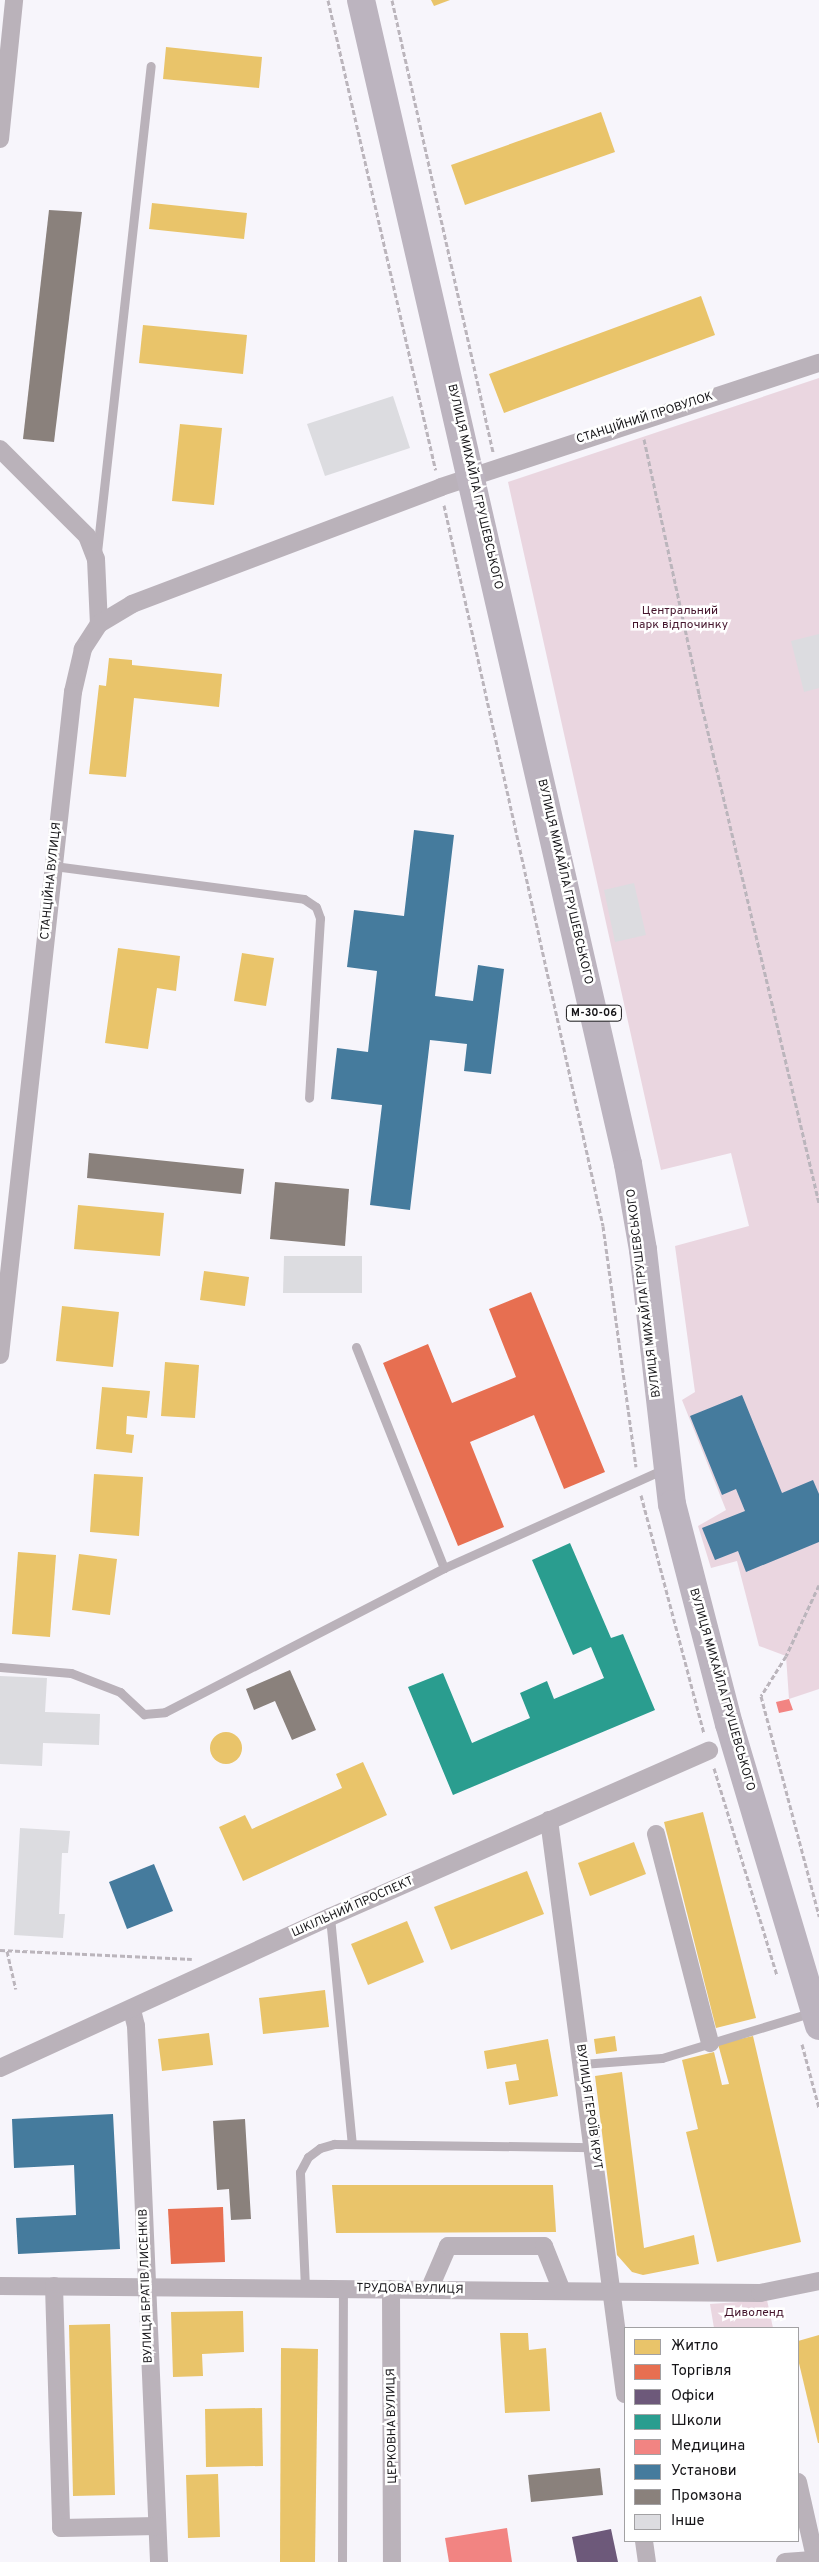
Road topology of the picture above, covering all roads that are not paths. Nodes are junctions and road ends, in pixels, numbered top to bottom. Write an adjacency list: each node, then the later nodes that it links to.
1 (14, 0): 4 (street)
2 (361, 0): 7 (main road, ВУЛИЦЯ МИХАЙЛА ГРУШЕВСЬКОГО / М-30-06)
3 (151, 66): 8 (lane)
4 (0, 140)
5 (819, 363): 7 (street, СТАНЦІЙНИЙ ПРОВУЛОК)
6 (0, 449): 8 (street)
7 (472, 477): 9 (street, СТАНЦІЙНИЙ ПРОВУЛОК); 14 (main road, ВУЛИЦЯ МИХАЙЛА ГРУШЕВСЬКОГО / М-30-06)
8 (96, 558): 9 (street)
9 (99, 624): 10 (street, СТАНЦІЙНА ВУЛИЦЯ)
10 (54, 866): 11 (lane); 13 (street, СТАНЦІЙНА ВУЛИЦЯ)
11 (309, 1098)
12 (356, 1347): 15 (lane)
13 (0, 1355)
14 (666, 1468): 15 (lane); 22 (main road, ВУЛИЦЯ МИХАЙЛА ГРУШЕВСЬКОГО / М-30-06)
15 (444, 1568): 16 (lane)
16 (0, 1667)
17 (709, 1751): 18 (street, ШКІЛЬНИЙ ПРОСПЕКТ)
18 (549, 1820): 20 (street, ШКІЛЬНИЙ ПРОСПЕКТ); 24 (street, ВУЛИЦЯ ГЕРОЇВ КРУТ)
19 (656, 1834): 23 (street)
20 (330, 1918): 21 (street, ШКІЛЬНИЙ ПРОСПЕКТ); 26 (lane)
21 (132, 2010): 25 (street, ШКІЛЬНИЙ ПРОСПЕКТ); 31 (street, ВУЛИЦЯ БРАТІВ ЛИСЕНКІВ)
22 (817, 2019): 23 (lane)
23 (710, 2044): 24 (lane)
24 (582, 2064): 27 (street, ВУЛИЦЯ ГЕРОЇВ КРУТ)
25 (0, 2068)
26 (352, 2144): 27 (lane); 32 (lane)
27 (594, 2147): 37 (street, ВУЛИЦЯ ГЕРОЇВ КРУТ)
28 (819, 2281): 37 (street, ТРУДОВА ВУЛИЦЯ)
29 (0, 2286): 30 (street, ТРУДОВА ВУЛИЦЯ)
30 (54, 2286): 31 (street, ТРУДОВА ВУЛИЦЯ); 40 (street)
31 (147, 2287): 32 (street, ТРУДОВА ВУЛИЦЯ); 40 (street, ВУЛИЦЯ БРАТІВ ЛИСЕНКІВ)
32 (305, 2288): 33 (street, ТРУДОВА ВУЛИЦЯ)
33 (343, 2289): 34 (street, ТРУДОВА ВУЛИЦЯ); 44 (lane)
34 (391, 2290): 35 (street, ТРУДОВА ВУЛИЦЯ); 45 (street, ЦЕРКОВНА ВУЛИЦЯ)
35 (429, 2290): 36 (street, ТРУДОВА ВУЛИЦЯ); 36 (street)
36 (562, 2291): 37 (street, ТРУДОВА ВУЛИЦЯ)
37 (612, 2292): 38 (street, ВУЛИЦЯ ГЕРОЇВ КРУТ)
38 (624, 2386)
39 (799, 2486): 42 (street)
40 (157, 2526): 43 (street, ВУЛИЦЯ БРАТІВ ЛИСЕНКІВ)
41 (644, 2542): 46 (street)
42 (816, 2561): 47 (street)
43 (159, 2562)
44 (342, 2562)
45 (392, 2562)
46 (647, 2562)
47 (785, 2562)

